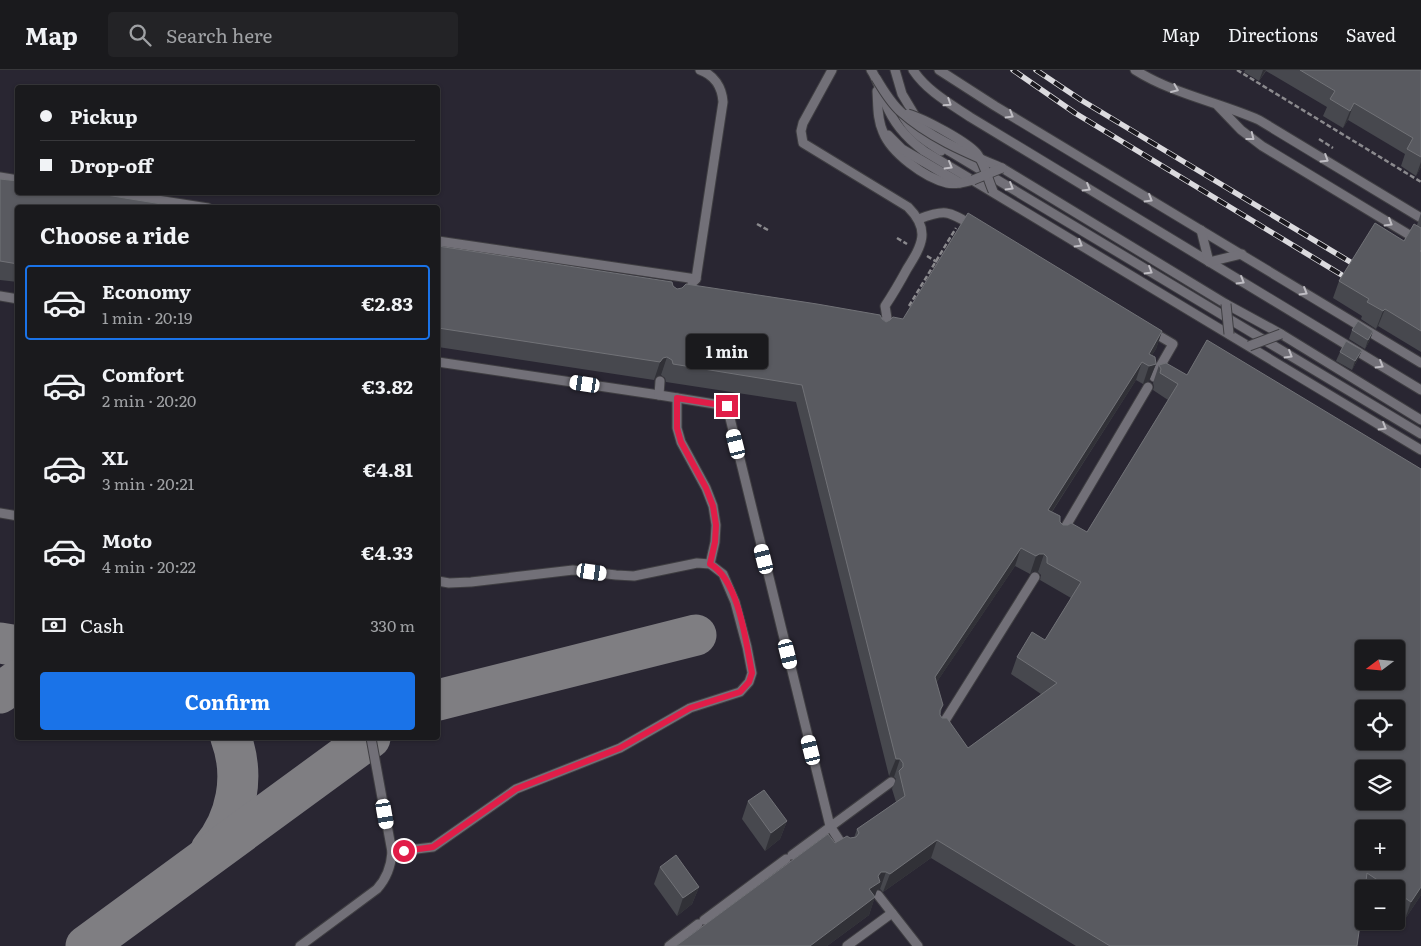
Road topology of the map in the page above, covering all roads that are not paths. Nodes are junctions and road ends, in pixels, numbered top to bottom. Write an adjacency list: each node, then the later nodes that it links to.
1 (700, 70): 29 (lane)
2 (832, 70): 22 (lane)
3 (895, 70): 48 (lane, one-way to 48)
4 (913, 70): 28 (lane, one-way to 28)
5 (939, 70): 24 (lane, one-way to 24)
6 (1135, 70): 8 (lane, one-way to 8)
7 (874, 74): 9 (lane, bridge); 10 (lane, bridge); 17 (lane)
8 (1216, 104): 21 (lane, one-way to 21); 26 (lane, one-way to 26)
9 (901, 112): 11 (lane); 12 (lane, bridge)
10 (890, 114): 11 (lane); 17 (lane, one-way to 17)
11 (920, 139): 14 (lane)
12 (980, 159): 13 (lane, bridge); 14 (lane, bridge)
13 (1002, 168): 14 (lane, bridge); 33 (lane)
14 (986, 175): 17 (lane, bridge); 18 (lane, bridge)
15 (0, 177): 16 (lane)
16 (15, 180)
17 (974, 180): 18 (lane)
18 (993, 191): 36 (lane, one-way to 36)
19 (125, 195): 20 (lane)
20 (189, 205)
21 (1421, 218)
22 (919, 219): 23 (lane); 35 (lane)
23 (977, 228)
24 (1201, 230): 27 (lane); 28 (lane)
25 (440, 241): 29 (lane)
26 (1421, 242)
27 (1242, 254): 28 (lane); 40 (lane, one-way to 40)
28 (1209, 262): 44 (lane, one-way to 44)
29 (696, 279): 30 (lane)
30 (684, 290)
31 (0, 296): 32 (lane)
32 (15, 298)
33 (1226, 304): 36 (lane, bridge); 37 (lane)
34 (1139, 324): 41 (lane)
35 (880, 333)
36 (1229, 334): 38 (lane)
37 (1281, 334): 38 (lane, bridge); 47 (lane)
38 (1248, 346): 49 (lane, one-way to 49)
39 (440, 362): 45 (lane)
40 (1421, 363)
41 (1154, 377)
42 (660, 381): 45 (lane)
43 (1148, 387): 52 (lane)
44 (1421, 390)
45 (659, 395): 46 (lane)
46 (677, 398): 53 (lane); 59 (lane)
47 (1421, 420)
48 (1421, 434)
49 (1421, 450)
50 (0, 513): 51 (lane)
51 (15, 516)
52 (1060, 537)
53 (710, 564): 55 (lane); 61 (lane)
54 (1035, 577): 56 (lane)
55 (440, 581)
56 (939, 730)
57 (371, 740): 61 (lane)
58 (891, 782): 59 (lane)
59 (830, 826): 60 (lane); 65 (lane)
60 (846, 850)
61 (392, 852): 64 (lane)
62 (878, 896): 63 (lane)
63 (892, 913): 66 (lane); 67 (lane)
64 (303, 945)
65 (669, 946)
66 (848, 946)
67 (918, 946)

